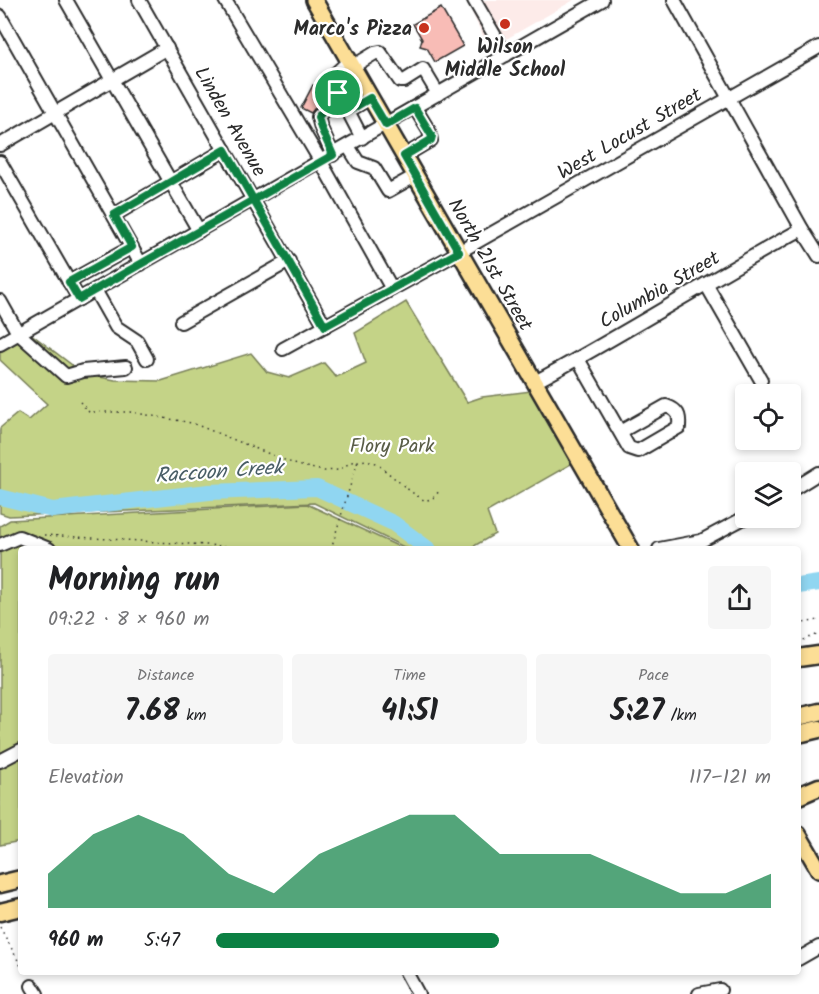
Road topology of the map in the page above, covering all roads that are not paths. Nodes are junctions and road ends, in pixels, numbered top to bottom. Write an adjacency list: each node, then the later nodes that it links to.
1 (66, 0): 13 (street)
2 (139, 0): 10 (street, Linden Avenue)
3 (225, 0): 29 (street)
4 (314, 0): 12 (main road, North 21st Street)
5 (474, 0): 11 (street)
6 (602, 0): 11 (street)
7 (674, 0): 17 (street)
8 (0, 16): 20 (street)
9 (819, 47): 17 (street, West Locust Street)
10 (167, 48): 13 (street); 25 (street, Linden Avenue)
11 (506, 55): 15 (street)
12 (351, 64): 14 (street); 15 (street); 16 (main road, North 21st Street)
13 (112, 80): 20 (street); 31 (street)
14 (338, 93): 19 (street); 26 (street)
15 (438, 94): 18 (street)
16 (370, 98): 19 (street); 21 (main road, North 21st Street)
17 (729, 98): 34 (street); 37 (street, West Locust Street)
18 (415, 108): 21 (street); 27 (street)
19 (348, 111): 22 (street)
20 (55, 113): 23 (street); 33 (street)
21 (386, 125): 22 (street); 27 (main road, North 21st Street)
22 (362, 138): 24 (street)
23 (0, 145)
24 (348, 146): 26 (street); 30 (street)
25 (225, 150): 31 (street); 32 (street, Linden Avenue)
26 (333, 155): 29 (street)
27 (404, 156): 30 (main road, North 21st Street)
28 (0, 162): 41 (street)
29 (321, 162): 32 (street); 43 (street)
30 (415, 176): 37 (main road, North 21st Street)
31 (171, 182): 33 (street); 35 (street)
32 (254, 200): 35 (street); 39 (street, Linden Avenue)
33 (114, 215): 36 (street)
34 (802, 230): 38 (street); 42 (street, Columbia Street)
35 (200, 231): 40 (street)
36 (132, 247): 40 (street); 41 (street)
37 (459, 252): 43 (street, West Locust Street); 56 (main road, North 21st Street)
38 (819, 256)
39 (289, 261): 47 (street); 48 (street, Linden Avenue)
40 (141, 264): 44 (street)
41 (69, 282): 45 (street)
42 (706, 284): 53 (street, Columbia Street); 55 (street)
43 (392, 289): 48 (street, West Locust Street)
44 (95, 290): 45 (street); 52 (street)
45 (79, 299): 49 (street)
46 (0, 301): 49 (street)
47 (181, 322)
48 (325, 326): 51 (street, West Locust Street)
49 (18, 333): 50 (street); 54 (street)
50 (0, 344)
51 (283, 349)
52 (147, 359)
53 (578, 359): 56 (street, Columbia Street); 57 (street)
54 (126, 367)
55 (761, 380)
56 (535, 382): 63 (main road, North 21st Street)
57 (620, 432): 57 (street)
58 (819, 473): 59 (street)
59 (801, 484)
60 (735, 523): 64 (street)
61 (0, 545): 62 (street)
62 (42, 546)
63 (629, 546)
64 (675, 546)
65 (819, 655): 66 (highway)
66 (801, 658)
67 (819, 712): 68 (highway)
68 (801, 716)
69 (819, 729): 70 (highway)
70 (801, 733)
71 (18, 752): 72 (street)
72 (0, 761)
73 (819, 787): 74 (highway)
74 (801, 795)
75 (801, 839): 76 (main road)
76 (819, 870)
77 (18, 880): 78 (highway)
78 (0, 884)
79 (18, 897): 80 (highway)
80 (0, 901)
81 (18, 908): 82 (highway)
82 (0, 912)
83 (819, 947): 84 (street)
84 (801, 957)
85 (408, 975): 87 (street)
86 (720, 990): 88 (street)
87 (418, 994)
88 (699, 994)

